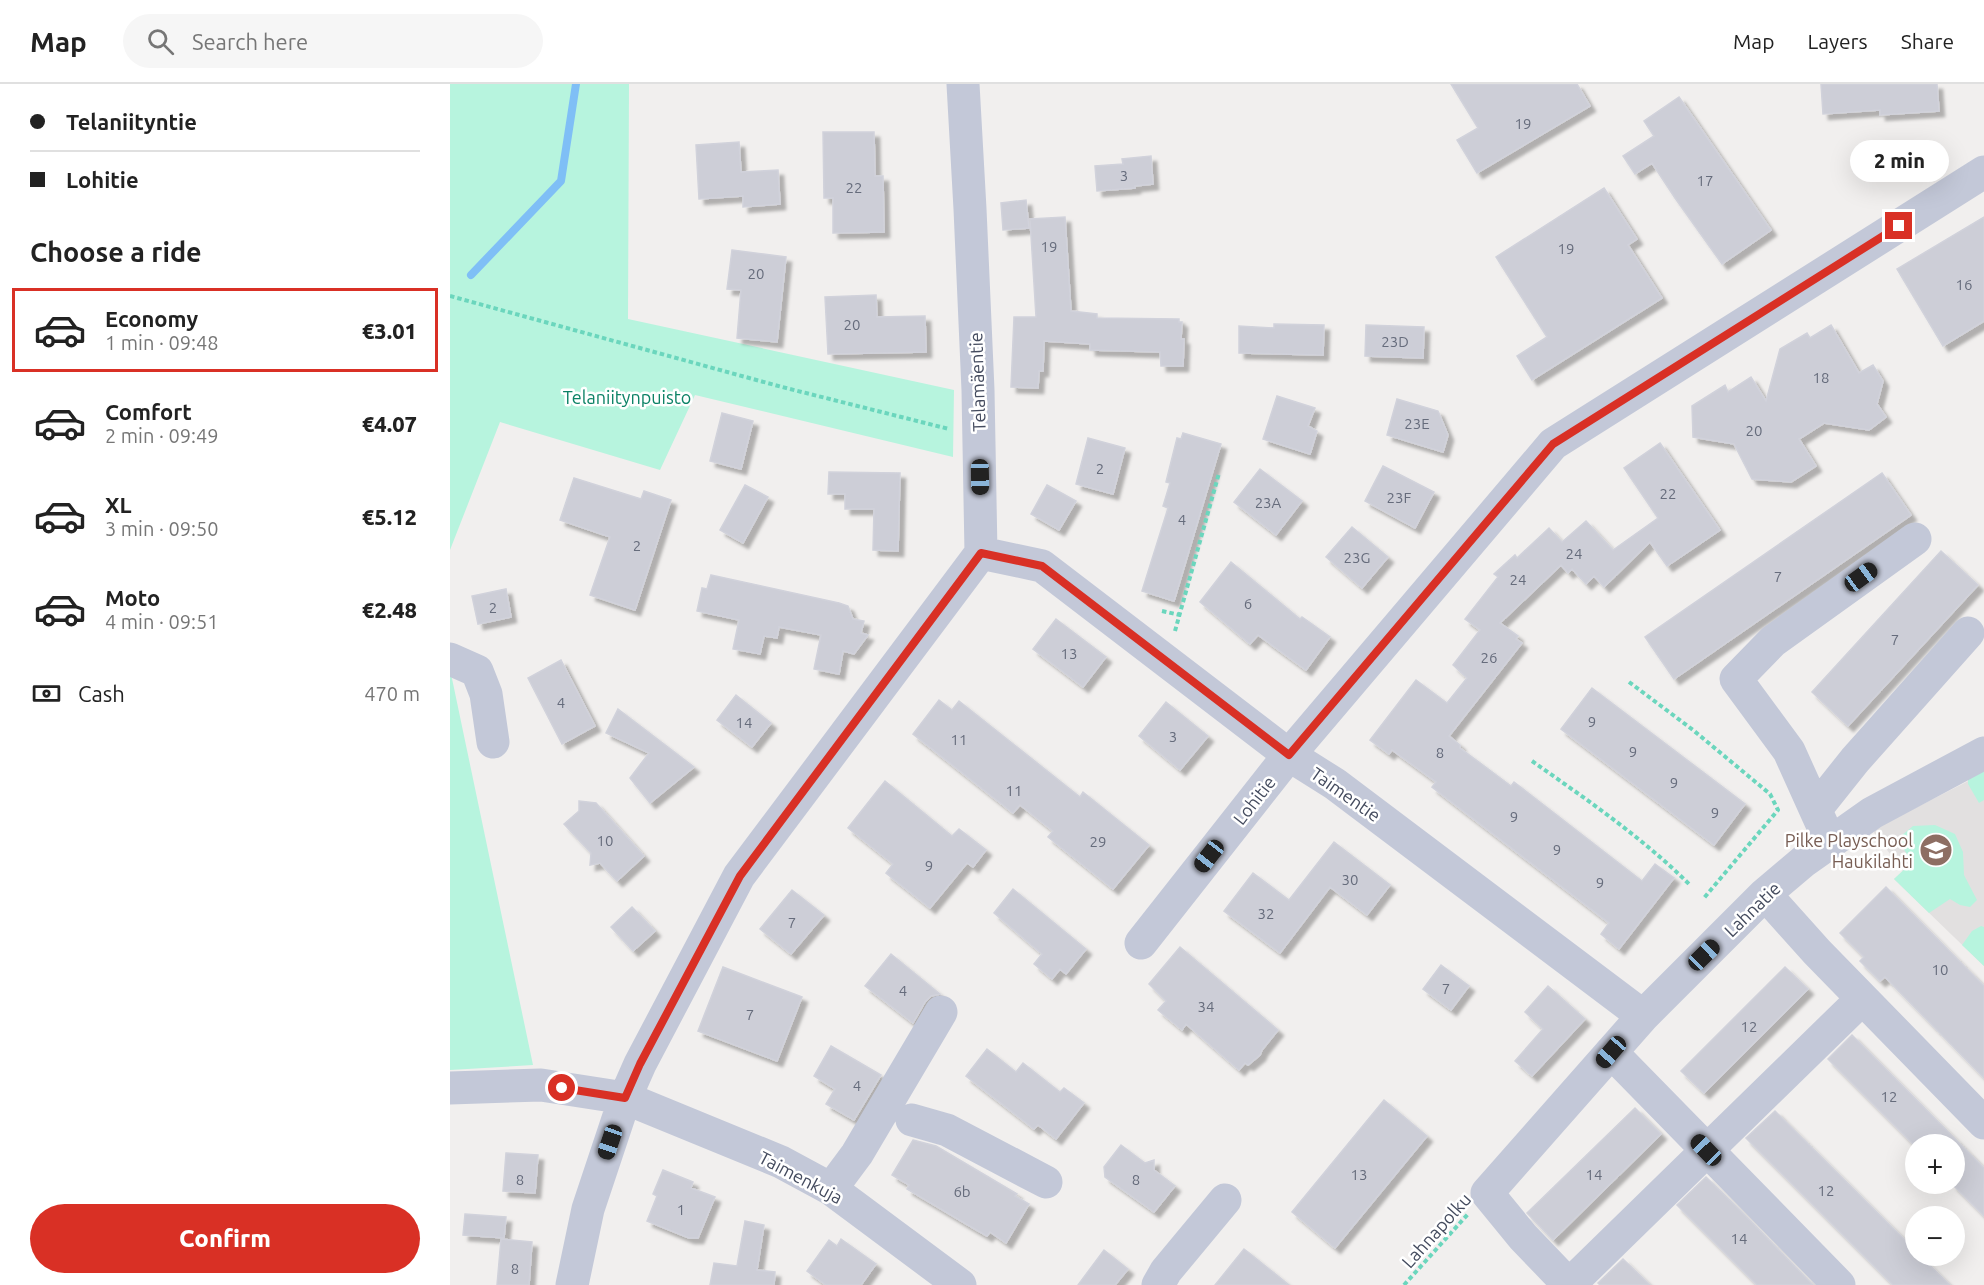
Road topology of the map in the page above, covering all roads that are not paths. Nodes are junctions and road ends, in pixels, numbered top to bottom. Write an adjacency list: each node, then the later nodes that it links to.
1 (963, 84): 4 (street, Telamäentie)
2 (1984, 172): 9 (street, Lohitie)
3 (1914, 539): 10 (street)
4 (981, 553): 9 (street, Taimentie); 19 (street)
5 (1968, 633): 10 (street)
6 (450, 659): 7 (street)
7 (493, 742)
8 (1984, 753): 11 (street, Lahnatie)
9 (1289, 755): 13 (street, Lohitie); 16 (street, Taimentie)
10 (1816, 809): 11 (street)
11 (1830, 842): 12 (street, Lahnatie)
12 (1765, 894): 14 (street); 16 (street, Lahnatie)
13 (1141, 943)
14 (1863, 999): 21 (street); 22 (street)
15 (941, 1012): 24 (street)
16 (1643, 1016): 17 (street, Lahnatie)
17 (1611, 1052): 22 (street); 29 (street, Lahnatie)
18 (450, 1088): 19 (street, Taimenkuja)
19 (625, 1098): 24 (street, Taimenkuja); 26 (street)
20 (912, 1120): 23 (street)
21 (1984, 1124)
22 (1706, 1150): 29 (street); 30 (street)
23 (1046, 1182)
24 (831, 1189): 27 (street, Taimenkuja)
25 (1225, 1200): 28 (street)
26 (572, 1285)
27 (960, 1285)
28 (1158, 1285)
29 (1569, 1285)
30 (1839, 1285)

